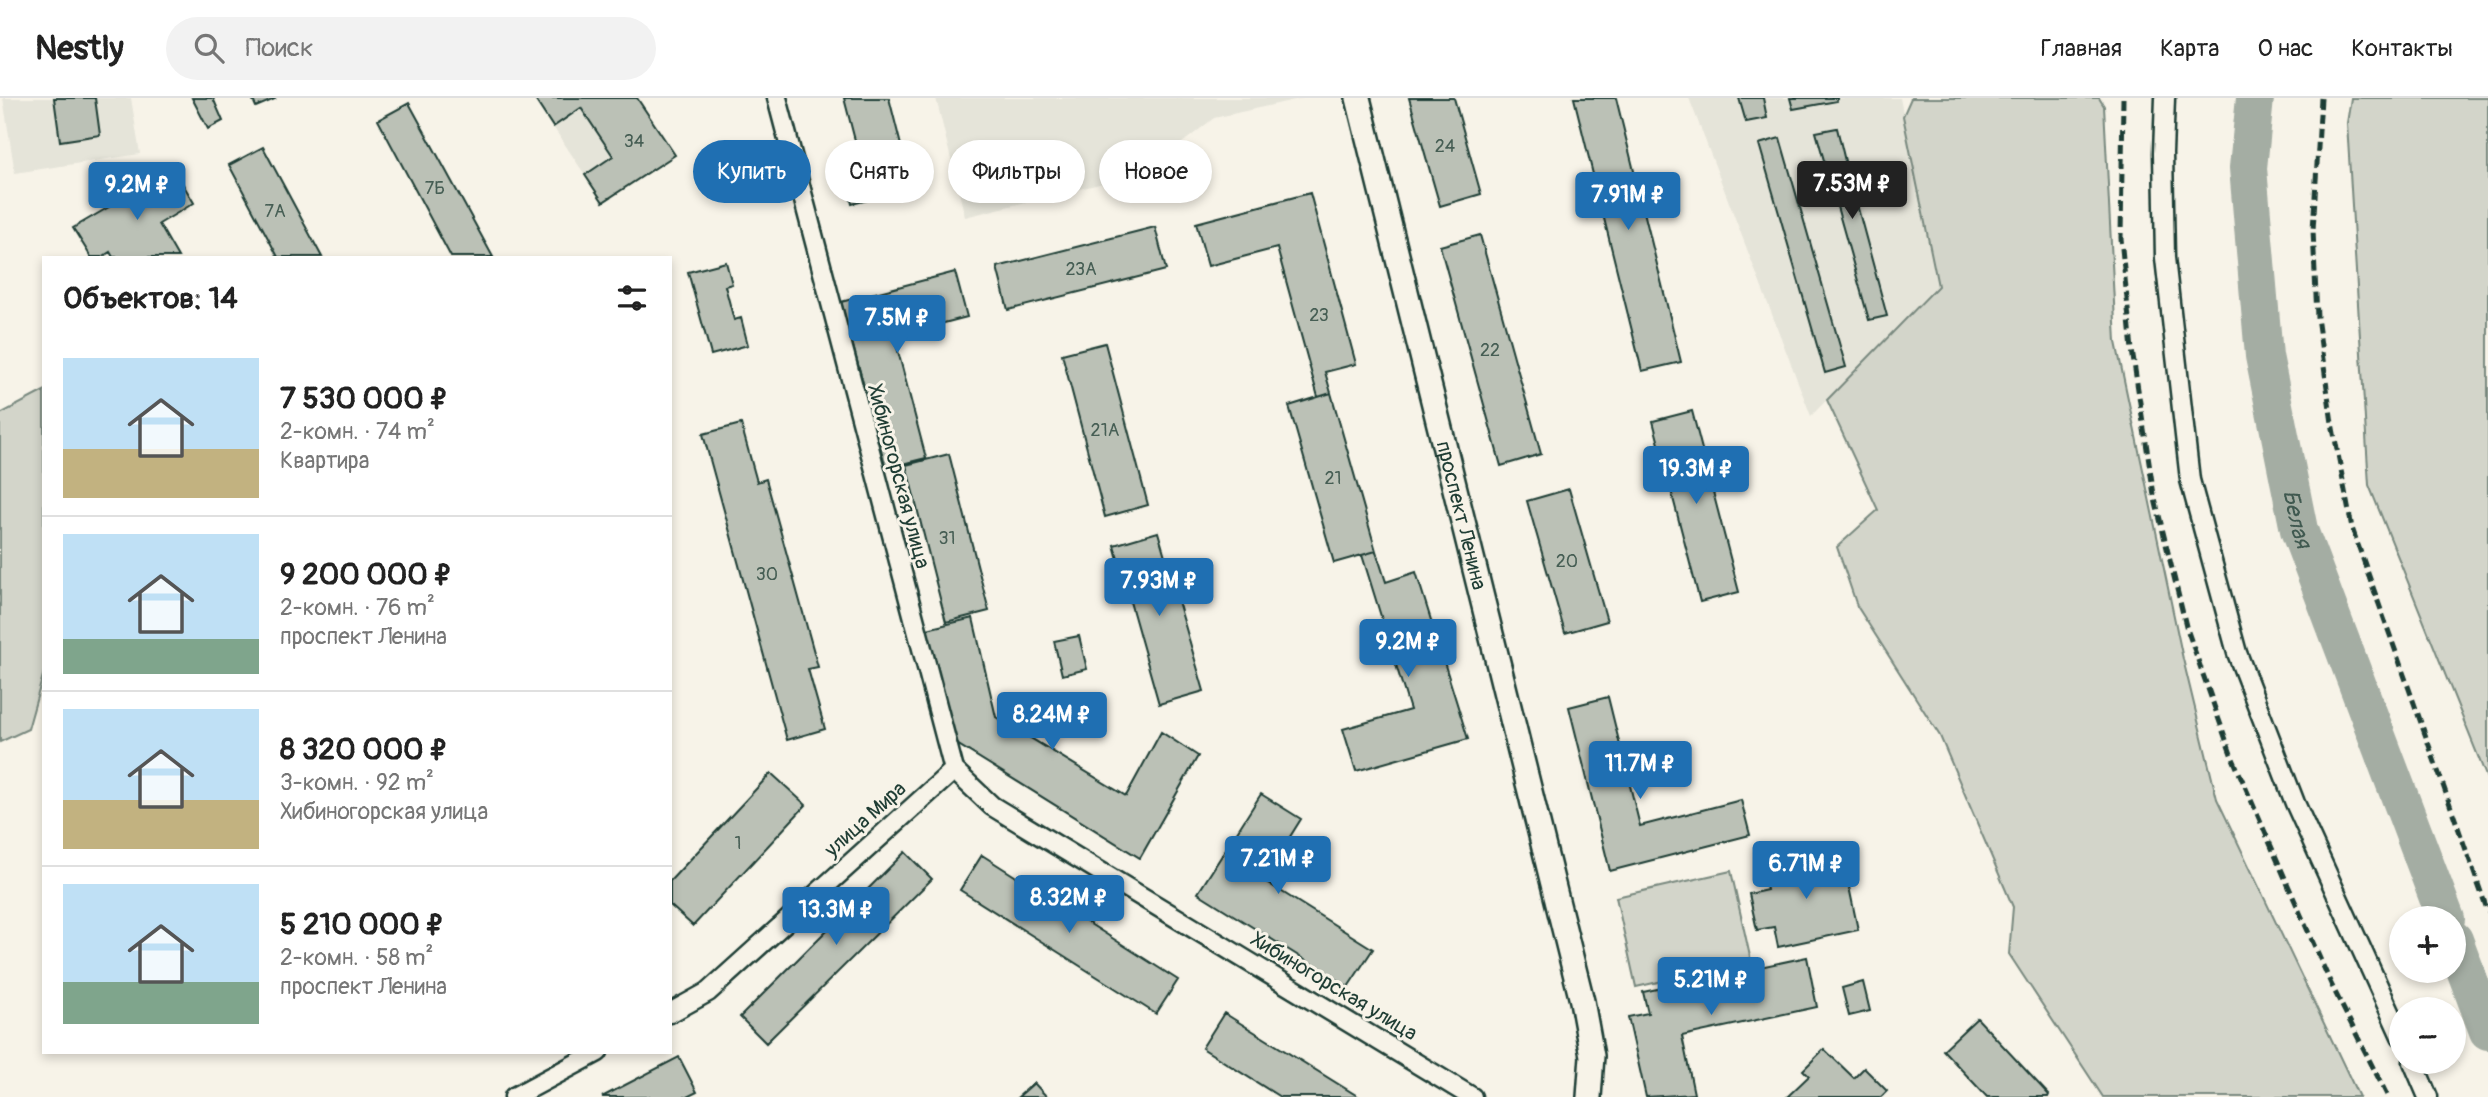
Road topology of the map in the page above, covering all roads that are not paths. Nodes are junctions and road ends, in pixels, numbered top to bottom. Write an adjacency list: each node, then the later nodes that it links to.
1 (777, 98): 4 (street, Хибиногорская улица)
2 (1358, 98): 11 (main road, проспект Ленина)
3 (2165, 98): 5 (street)
4 (954, 770): 6 (street, улица Мира); 10 (street, Хибиногорская улица)
5 (2389, 1010)
6 (672, 1012)
7 (594, 1054): 9 (street)
8 (2418, 1074): 12 (street)
9 (513, 1097)
10 (1472, 1097)
11 (1589, 1097)
12 (2428, 1097)

